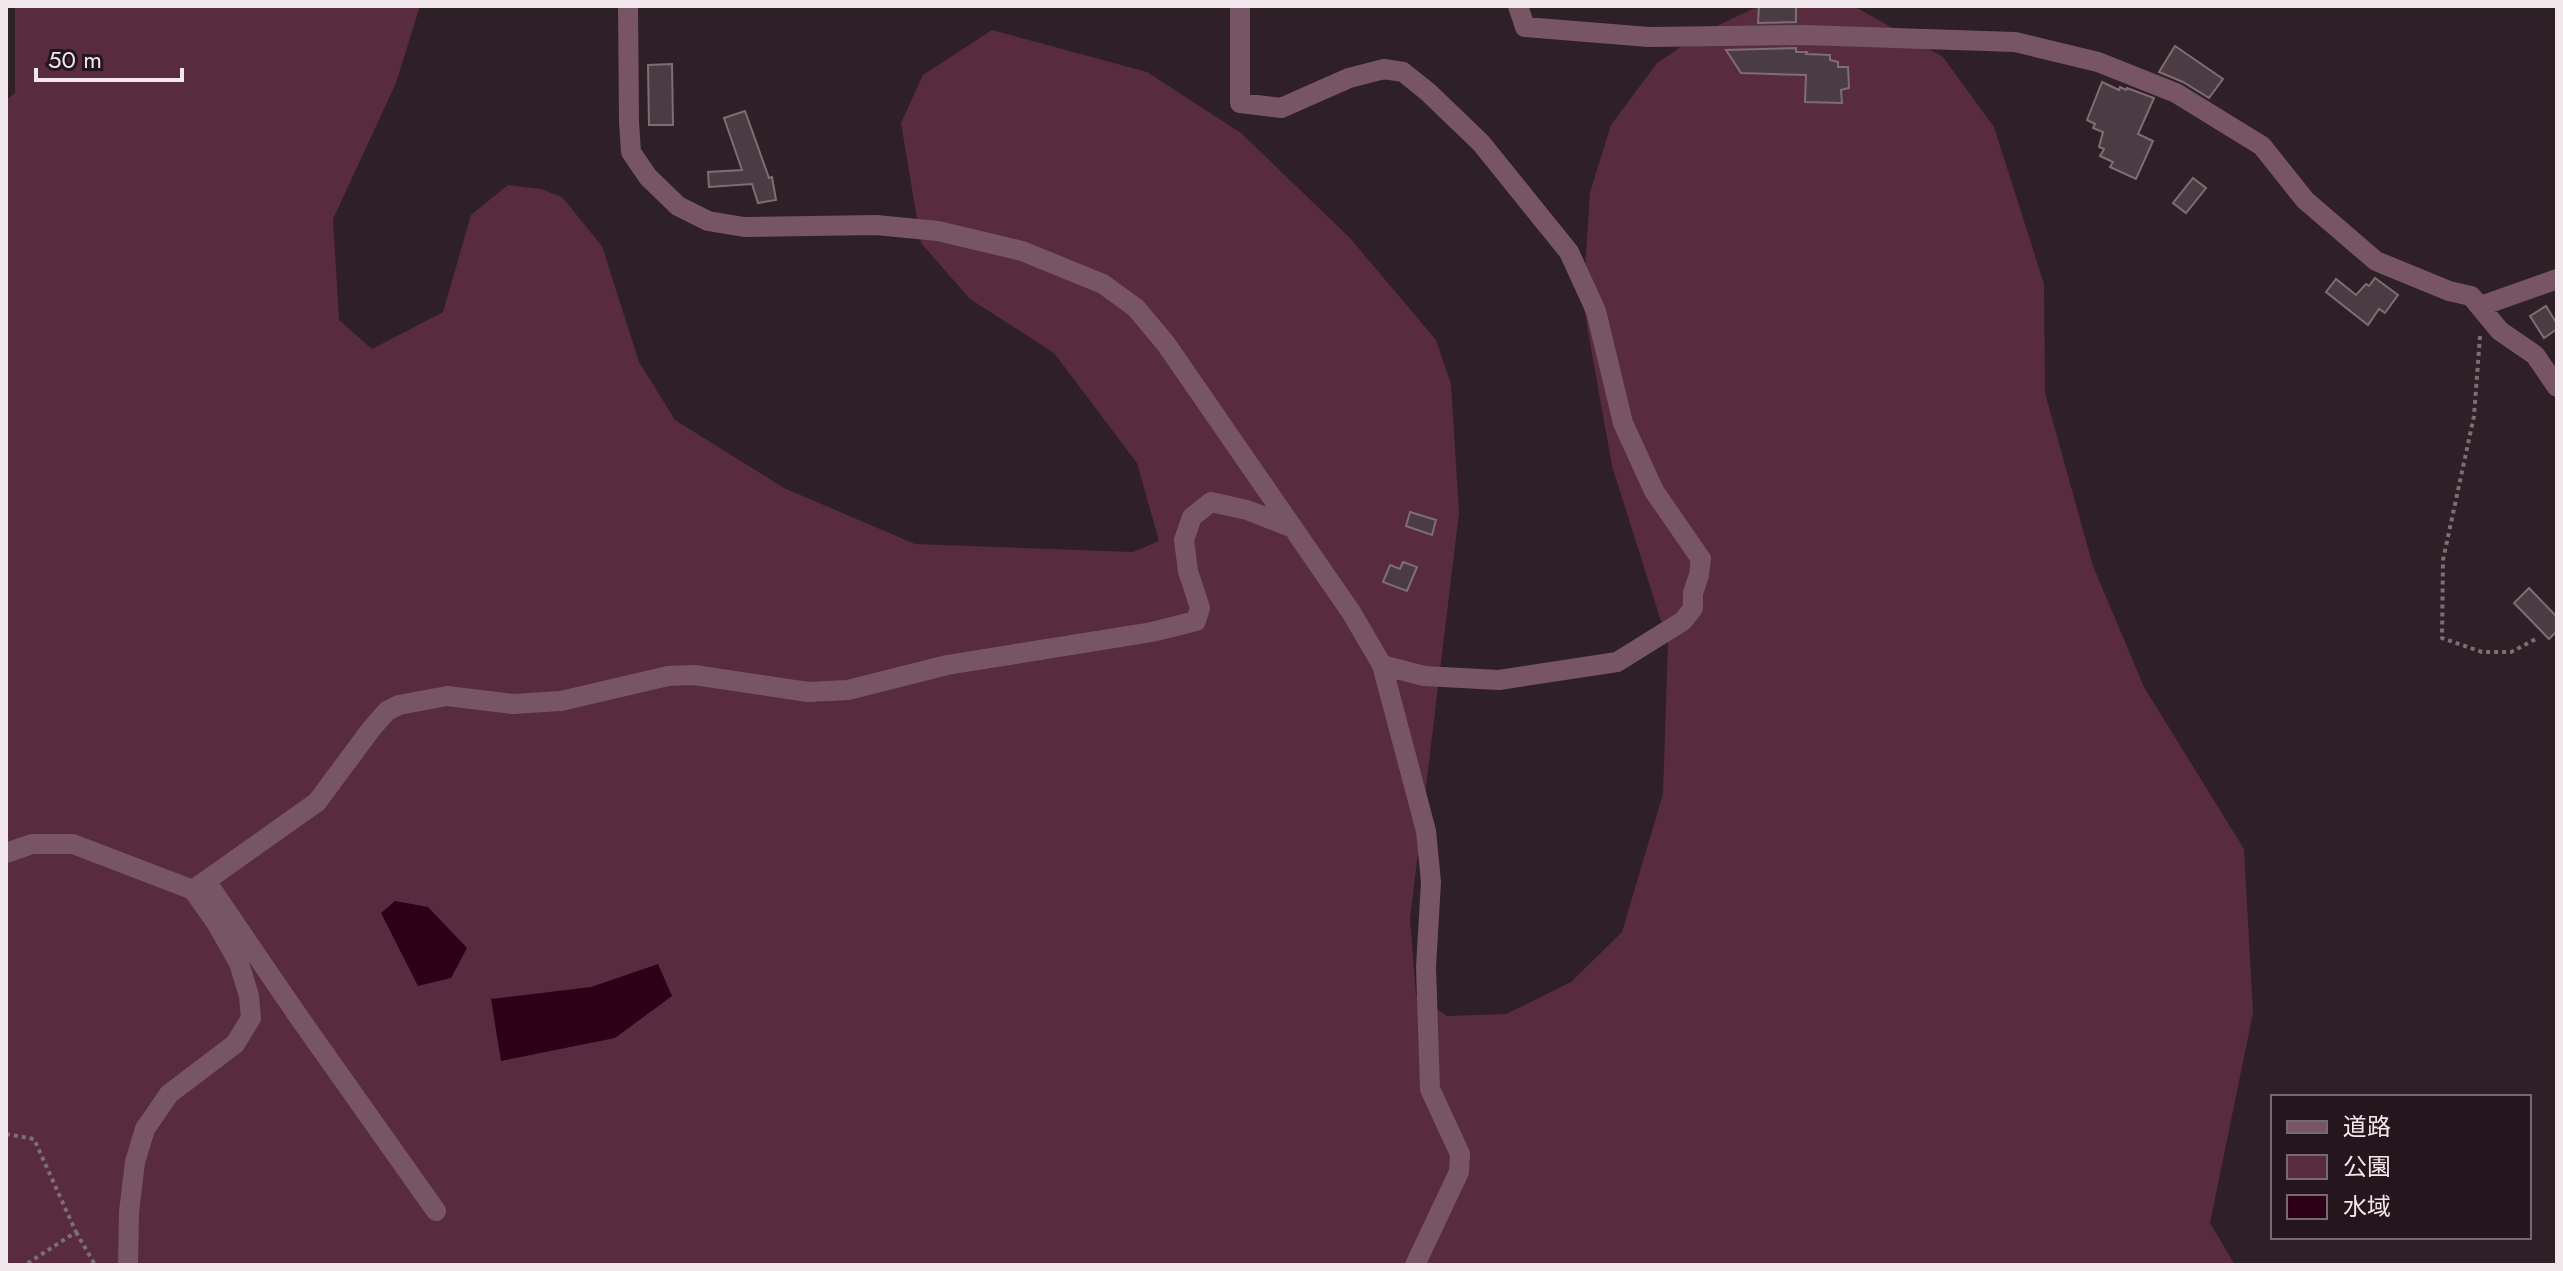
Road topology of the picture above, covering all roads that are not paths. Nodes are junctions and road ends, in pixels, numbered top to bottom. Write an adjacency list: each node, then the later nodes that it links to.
1 (628, 6): 7 (street)
2 (1240, 6): 8 (street)
3 (1518, 6): 5 (street)
4 (2557, 279): 5 (street)
5 (2481, 306): 6 (street)
6 (2557, 387)
7 (1293, 528): 8 (street); 10 (street)
8 (1382, 665): 13 (street)
9 (6, 853): 10 (street)
10 (199, 885): 11 (street); 12 (street)
11 (436, 1211)
12 (128, 1265)
13 (1415, 1265)

